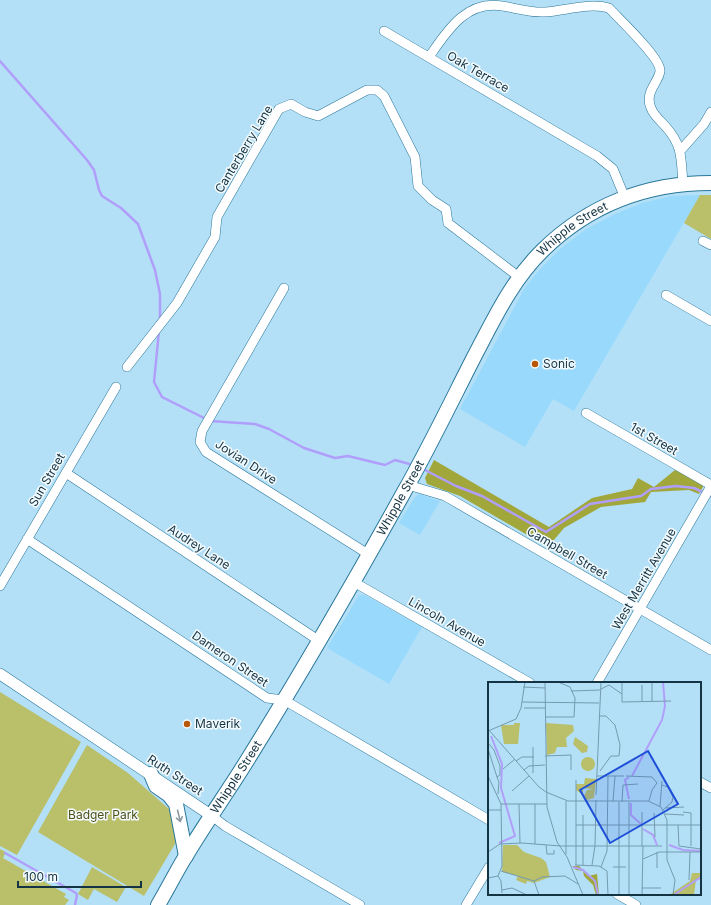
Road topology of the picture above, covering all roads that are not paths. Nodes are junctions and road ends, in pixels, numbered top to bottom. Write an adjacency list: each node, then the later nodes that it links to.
1 (384, 31): 2 (street)
2 (429, 57): 4 (street, Oak Terrace); 7 (street, Oak Terrace)
3 (711, 112): 4 (street)
4 (681, 150): 6 (street, Oak Terrace)
5 (711, 183): 6 (main road, Whipple Street)
6 (683, 184): 7 (main road, Whipple Street)
7 (625, 198): 8 (main road, Whipple Street)
8 (519, 276): 12 (street, Canterberry Lane); 16 (main road, Whipple Street)
9 (284, 288): 19 (street, Jovian Drive)
10 (666, 295): 11 (street)
11 (711, 321)
12 (127, 367)
13 (116, 387): 15 (street, Sun Street)
14 (586, 413): 17 (street, 1st Street)
15 (66, 473): 18 (street, Sun Street); 23 (street, Audrey Lane)
16 (408, 484): 19 (main road, Whipple Street); 22 (street, Campbell Street)
17 (711, 486): 22 (street, West Merritt Avenue)
18 (27, 539): 21 (street, Sun Street); 28 (street, Dameron Street)
19 (368, 554): 20 (main road, Whipple Street)
20 (352, 582): 23 (main road, Whipple Street); 26 (street, Lincoln Avenue)
21 (0, 586)
22 (641, 609): 24 (street, Campbell Street); 27 (street, West Merritt Avenue)
23 (318, 640): 28 (main road, Whipple Street)
24 (711, 650)
25 (0, 674): 29 (street, Ruth Street)
26 (528, 682)
27 (598, 682)
28 (284, 700): 32 (main road, Whipple Street); 33 (street, Dameron Street)
29 (150, 774): 32 (street, Ruth Street); 34 (main road, one-way to 34)
30 (701, 783): 31 (street)
31 (711, 788)
32 (212, 816): 34 (main road, Whipple Street); 38 (street, Ruth Street)
33 (488, 819)
34 (186, 856): 37 (main road, Whipple Street)
35 (488, 869): 39 (street)
36 (620, 895): 40 (street)
37 (158, 905)
38 (360, 905)
39 (466, 905)
40 (636, 905)

